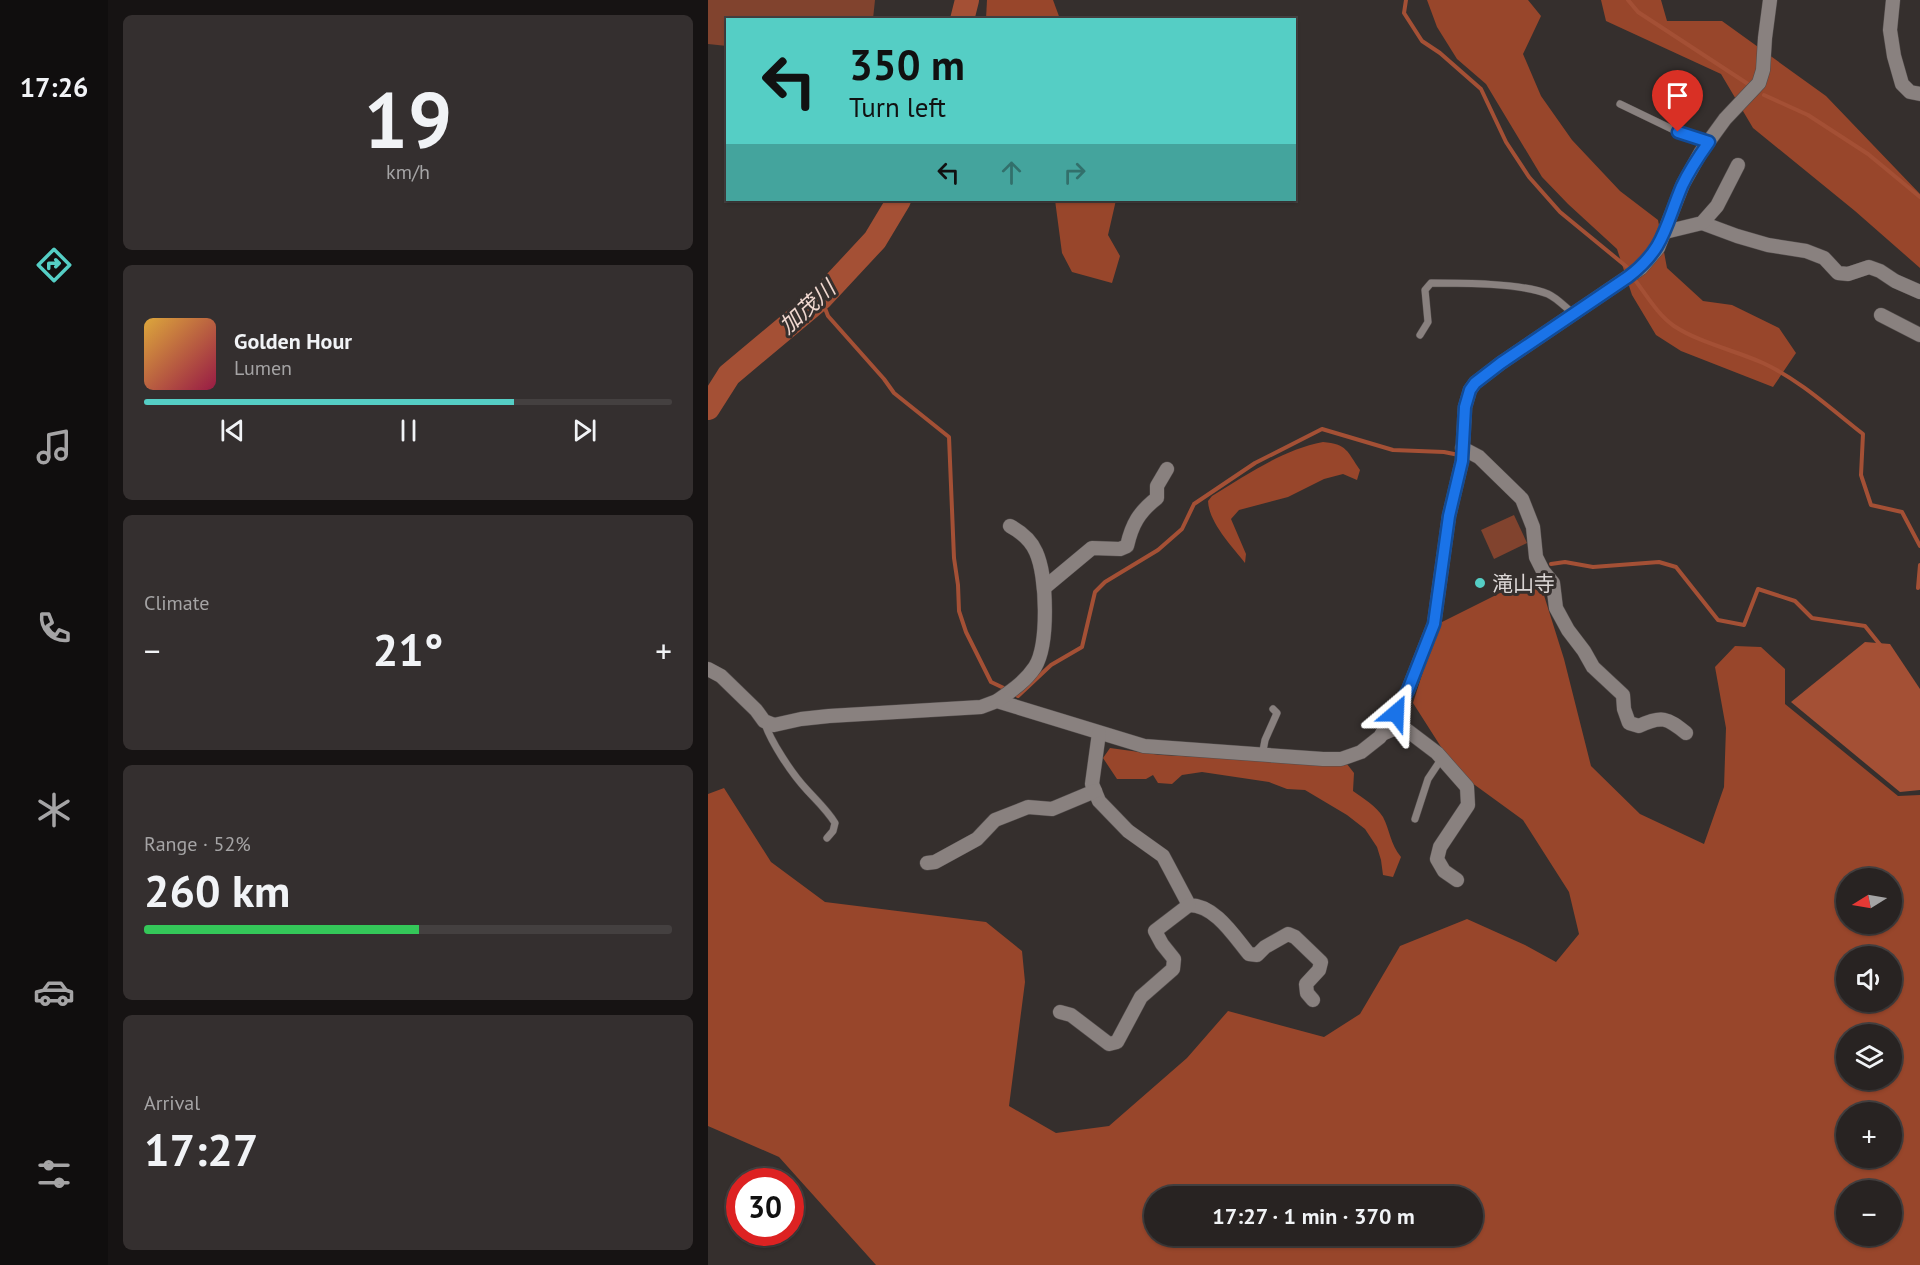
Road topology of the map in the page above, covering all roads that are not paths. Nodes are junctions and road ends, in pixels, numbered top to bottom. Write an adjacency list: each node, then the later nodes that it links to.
1 (1770, 0): 5 (street)
2 (1893, 0): 3 (street)
3 (1920, 94)
4 (1620, 104): 5 (lane)
5 (1709, 142): 8 (street)
6 (1738, 165): 7 (street)
7 (1702, 224): 8 (street); 9 (street)
8 (1665, 232): 10 (street)
9 (1920, 292)
10 (1574, 314): 12 (lane); 14 (street)
11 (1881, 315): 13 (street)
12 (1420, 335)
13 (1920, 335)
14 (1462, 453): 23 (street); 24 (street)
15 (1167, 469): 17 (street)
16 (1010, 526): 17 (street)
17 (1044, 588): 19 (street)
18 (708, 669): 21 (street)
19 (997, 701): 21 (street); 22 (street)
20 (1273, 709): 25 (lane)
21 (764, 721): 29 (lane)
22 (1099, 733): 25 (street); 27 (street)
23 (1686, 733)
24 (1382, 734): 25 (street); 26 (street)
25 (1262, 756)
26 (1442, 758): 28 (lane); 31 (street)
27 (1095, 791): 30 (street); 32 (street)
28 (1415, 819)
29 (827, 838)
30 (927, 863)
31 (1457, 880)
32 (1189, 905): 33 (street); 34 (street)
33 (1313, 999)
34 (1060, 1012)

